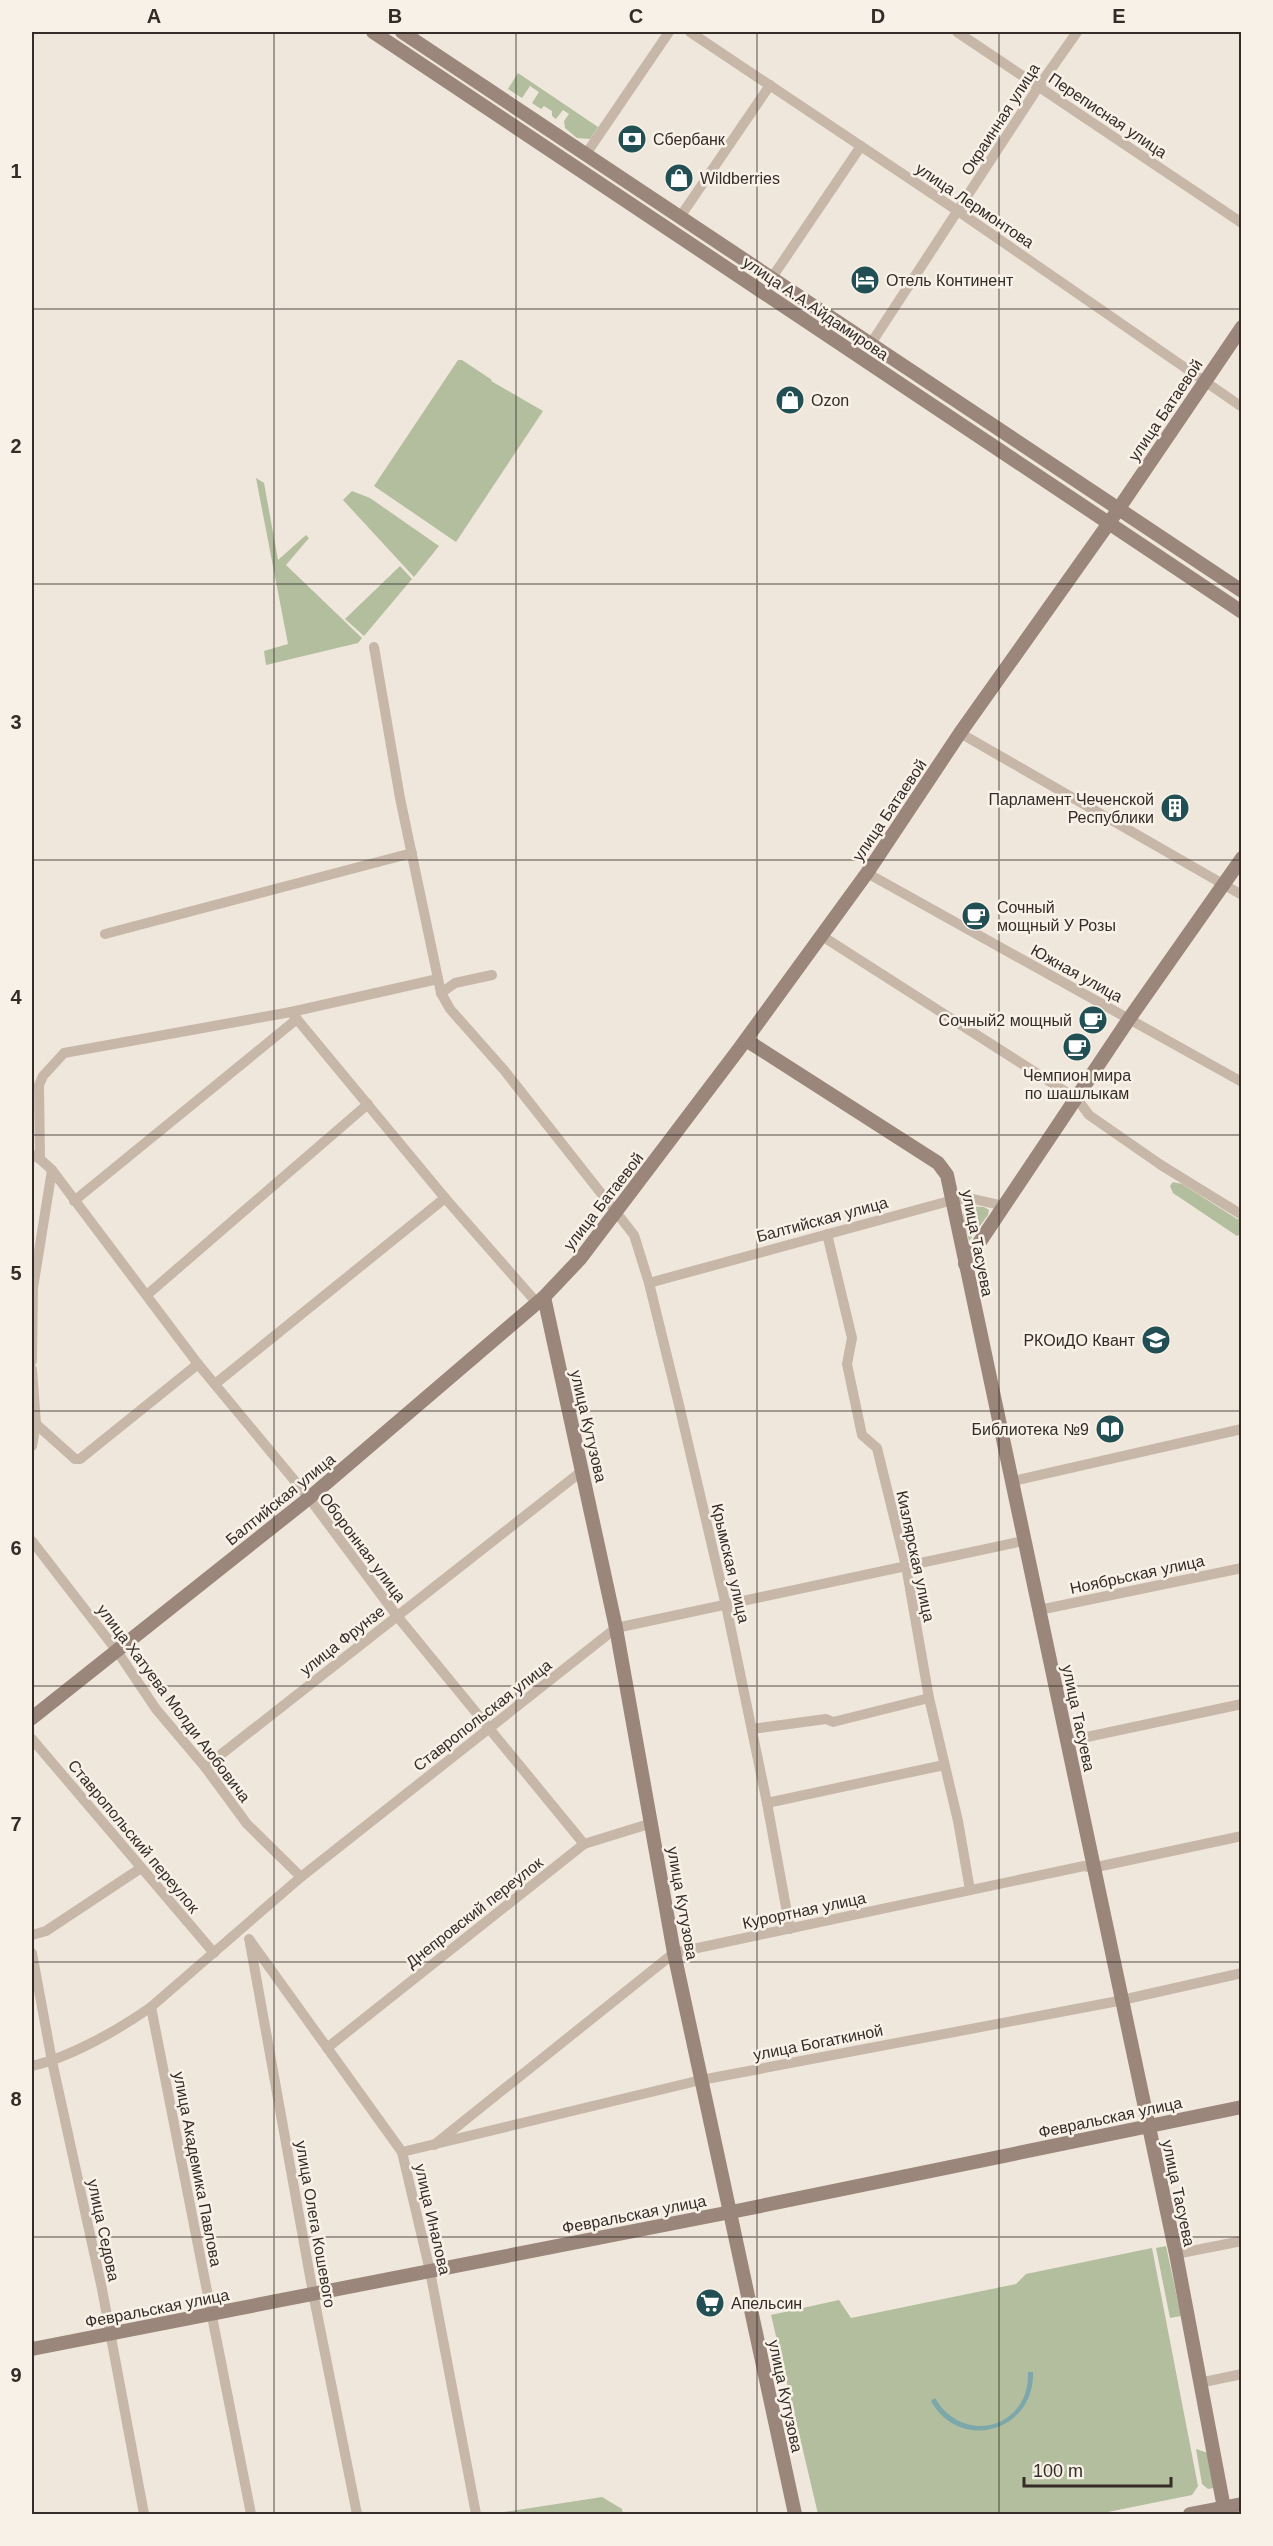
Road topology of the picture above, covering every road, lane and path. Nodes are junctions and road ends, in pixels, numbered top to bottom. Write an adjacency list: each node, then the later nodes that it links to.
1 (373, 32): 20 (street, улица А.А.Айдамирова)
2 (402, 32): 10 (street, улица А.А.Айдамирова)
3 (669, 32): 10 (street)
4 (690, 32): 7 (street, улица Лермонтова)
5 (957, 32): 8 (street, Переписная улица)
6 (1077, 32): 8 (street, Окраинная улица)
7 (770, 85): 9 (street, улица Лермонтова); 12 (street)
8 (1039, 86): 11 (street, Окраинная улица); 13 (street, Переписная улица)
9 (861, 146): 11 (street, улица Лермонтова); 14 (street)
10 (586, 154): 12 (street, улица А.А.Айдамирова)
11 (958, 211): 16 (street, Окраинная улица); 17 (street, улица Лермонтова)
12 (680, 218): 14 (street, улица А.А.Айдамирова)
13 (1242, 224)
14 (771, 279): 16 (street, улица А.А.Айдамирова)
15 (1242, 327): 17 (street, улица Батаевой)
16 (870, 345): 19 (street, улица А.А.Айдамирова)
17 (1204, 382): 18 (street, улица Лермонтова); 19 (street, улица Батаевой)
18 (1242, 407)
19 (1118, 509): 20 (street, улица Батаевой); 21 (street, улица А.А.Айдамирова)
20 (1108, 523): 22 (street, улица А.А.Айдамирова); 24 (street, улица Батаевой)
21 (1242, 591)
22 (1242, 612)
23 (374, 647): 25 (street)
24 (960, 733): 27 (street, улица Батаевой); 28 (street)
25 (412, 853): 30 (street); 33 (street)
26 (1242, 858): 28 (street)
27 (867, 873): 31 (street, улица Батаевой); 36 (street, Южная улица)
28 (1223, 885): 29 (street); 36 (street)
29 (1242, 895)
30 (105, 934)
31 (822, 936): 37 (street, улица Батаевой); 39 (street)
32 (492, 975): 34 (street)
33 (438, 979): 34 (street); 35 (street)
34 (441, 993): 47 (street, Крымская улица)
35 (294, 1015): 40 (street); 41 (street); 45 (street)
36 (1129, 1019): 38 (street, Южная улица); 39 (street)
37 (746, 1040): 44 (street, улица Тасуева); 47 (street, улица Батаевой)
38 (1242, 1082)
39 (1077, 1100): 46 (street); 48 (street)
40 (368, 1104): 43 (street); 52 (street)
41 (36, 1157): 42 (street, Оборонная улица)
42 (52, 1170): 45 (street, Оборонная улица); 54 (street)
43 (445, 1198): 53 (street); 57 (street)
44 (952, 1200): 46 (street, Балтийская улица); 49 (street, Балтийская улица); 50 (street, улица Тасуева)
45 (74, 1201): 52 (street, Оборонная улица)
46 (1004, 1206): 50 (street)
47 (616, 1213): 51 (street, Крымская улица); 53 (street, улица Батаевой)
48 (1242, 1215)
49 (828, 1234): 51 (street, Балтийская улица); 66 (street, Кизлярская улица)
50 (965, 1264): 62 (street, улица Тасуева)
51 (649, 1283): 68 (street, Крымская улица)
52 (148, 1294): 55 (street, Оборонная улица)
53 (540, 1300): 61 (street, улица Кутузова); 63 (street, Балтийская улица)
54 (32, 1361)
55 (198, 1364): 57 (street, Оборонная улица); 58 (street)
56 (32, 1369): 58 (street)
57 (215, 1384): 63 (street, Оборонная улица)
58 (36, 1424): 60 (street)
59 (1242, 1430): 62 (street)
60 (32, 1446)
61 (582, 1471): 70 (street, улица Фрунзе); 71 (street, улица Кутузова)
62 (1013, 1481): 65 (street, улица Тасуева)
63 (309, 1498): 70 (street, Оборонная улица); 72 (street, Балтийская улица)
64 (32, 1541): 72 (street, улица Хатуева Молди Аюбовича)
65 (1023, 1541): 66 (street, Ставропольская улица); 69 (street, улица Тасуева)
66 (906, 1566): 68 (street, Ставропольская улица); 73 (street, Кизлярская улица)
67 (1242, 1568): 69 (street, Ноябрьская улица)
68 (724, 1604): 71 (street, Ставропольская улица); 77 (street, Крымская улица)
69 (1039, 1610): 79 (street, улица Тасуева)
70 (397, 1616): 76 (street, Оборонная улица); 81 (street, улица Фрунзе)
71 (616, 1628): 76 (street, Ставропольская улица); 83 (street, улица Кутузова)
72 (117, 1652): 75 (street, Балтийская улица); 81 (street, улица Хатуева Молди Аюбовича)
73 (928, 1698): 77 (street); 80 (street, Кизлярская улица)
74 (1242, 1704): 79 (street)
75 (32, 1718)
76 (489, 1728): 85 (street, Оборонная улица); 88 (street, Ставропольская улица)
77 (752, 1729): 82 (street, Крымская улица)
78 (32, 1739): 86 (street, Ставропольский переулок)
79 (1068, 1741): 87 (street, улица Тасуева)
80 (944, 1765): 82 (street); 89 (street, Кизлярская улица)
81 (205, 1767): 88 (street, улица Хатуева Молди Аюбовича)
82 (767, 1803): 91 (street, Крымская улица)
83 (652, 1823): 85 (street, Днепровский переулок); 96 (street, улица Кутузова)
84 (1242, 1836): 87 (street, Курортная улица)
85 (584, 1844): 100 (street, Днепровский переулок)
86 (141, 1868): 92 (street); 95 (street, Ставропольский переулок)
87 (1092, 1868): 89 (street, Курортная улица); 98 (street, улица Тасуева)
88 (301, 1877): 90 (street, Ставропольская улица)
89 (970, 1890): 91 (street, Курортная улица)
90 (244, 1926): 93 (street); 95 (street, Ставропольская улица)
91 (790, 1929): 96 (street, Курортная улица)
92 (32, 1935)
93 (249, 1939): 100 (street, улица Иналова); 112 (street, улица Олега Кошевого)
94 (32, 1953): 101 (street, улица Седова)
95 (214, 1953): 99 (street, Ставропольская улица)
96 (674, 1953): 103 (street, улица Кутузова); 106 (street, Курортная улица)
97 (1242, 1973): 98 (street, улица Богаткиной)
98 (1121, 2000): 103 (street, улица Богаткиной); 105 (street, улица Тасуева)
99 (151, 2007): 101 (street, Ставропольская улица); 113 (street, улица Академика Павлова)
100 (327, 2048): 107 (street, улица Иналова)
101 (52, 2061): 102 (street, Ставропольская улица); 114 (street, улица Седова)
102 (32, 2066)
103 (701, 2080): 106 (street, улица Богаткиной); 108 (street, улица Кутузова)
104 (1242, 2107): 105 (street, Февральская улица)
105 (1148, 2126): 108 (street, Февральская улица); 110 (street, улица Тасуева)
106 (434, 2145): 107 (street, улица Богаткиной)
107 (402, 2152): 111 (street, улица Иналова)
108 (729, 2212): 111 (street, Февральская улица); 125 (street, улица Кутузова)
109 (1242, 2241): 110 (street)
110 (1176, 2254): 117 (street, улица Тасуева)
111 (430, 2271): 112 (street, Февральская улица); 124 (street, улица Иналова)
112 (313, 2293): 113 (street, Февральская улица); 123 (street, улица Олега Кошевого)
113 (211, 2315): 114 (street, Февральская улица); 122 (street, улица Академика Павлова)
114 (110, 2333): 115 (street, Февральская улица); 121 (street, улица Седова)
115 (32, 2349)
116 (1242, 2374): 117 (street)
117 (1199, 2383): 119 (street, улица Тасуева)
118 (1242, 2504): 119 (street)
119 (1224, 2508): 120 (street)
120 (1206, 2513): 126 (street)
121 (144, 2514)
122 (251, 2514)
123 (357, 2514)
124 (476, 2514)
125 (795, 2514)
126 (1190, 2514)

